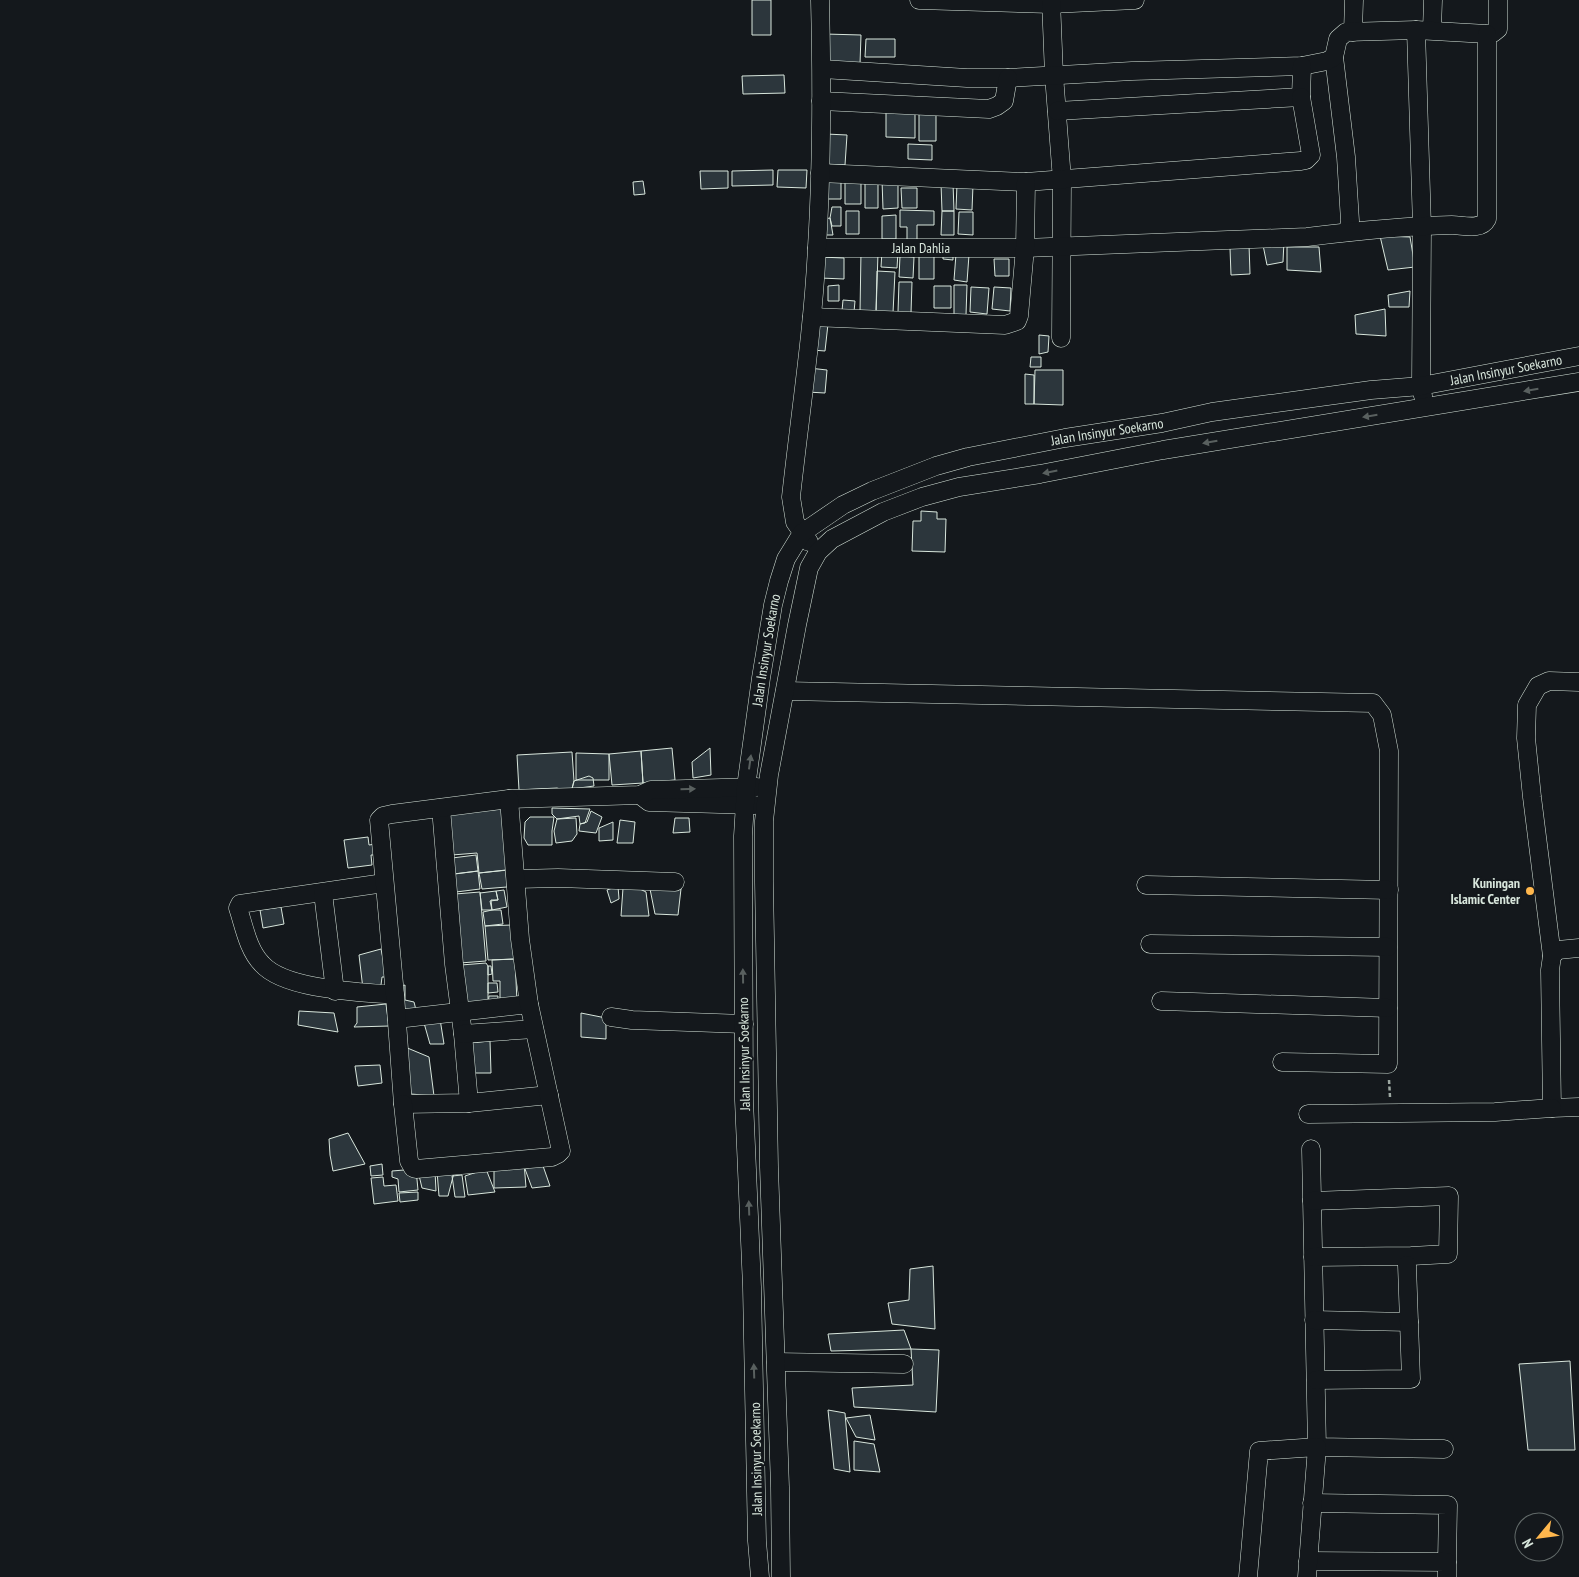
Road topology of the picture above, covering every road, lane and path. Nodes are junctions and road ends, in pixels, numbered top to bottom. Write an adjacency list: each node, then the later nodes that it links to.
1 (820, 0): 13 (street)
2 (919, 0): 7 (street)
3 (1135, 0): 7 (street)
4 (1354, 0): 9 (street)
5 (1433, 0): 8 (street)
6 (1498, 0): 10 (street)
7 (1051, 2): 14 (street)
8 (1424, 30): 9 (street); 10 (street); 22 (street)
9 (1353, 32): 11 (street)
10 (1487, 34): 22 (street, Jalan Dahlia)
11 (1334, 57): 12 (street); 23 (street)
12 (1302, 66): 14 (street); 16 (street)
13 (822, 69): 15 (street); 17 (street)
14 (1054, 75): 15 (street); 18 (street)
15 (1008, 78): 17 (street)
16 (1302, 97): 18 (street); 20 (street)
17 (821, 101): 19 (street)
18 (1057, 111): 20 (street)
19 (820, 173): 21 (street); 25 (street)
20 (1062, 180): 21 (street); 24 (street)
21 (1026, 182): 26 (street)
22 (1422, 227): 23 (street, Jalan Dahlia); 31 (street)
23 (1348, 232): 24 (street, Jalan Dahlia)
24 (1063, 247): 26 (street, Jalan Dahlia); 28 (street)
25 (818, 248): 26 (street, Jalan Dahlia); 27 (street)
26 (1025, 248): 27 (street)
27 (812, 317): 37 (street)
28 (1061, 338)
29 (1579, 356): 31 (street, Jalan Insinyur Soekarno)
30 (1579, 382): 33 (street, Jalan Insinyur Soekarno, one-way to 33)
31 (1421, 386): 32 (street, Jalan Insinyur Soekarno); 33 (street)
32 (1255, 405): 34 (street); 35 (street, Jalan Insinyur Soekarno)
33 (1425, 407): 34 (street, Jalan Insinyur Soekarno, one-way to 34)
34 (1258, 434): 36 (street, Jalan Insinyur Soekarno, one-way to 36)
35 (968, 457): 36 (street); 37 (street, Jalan Insinyur Soekarno)
36 (974, 485): 38 (street, Jalan Insinyur Soekarno)
37 (802, 533): 38 (street); 42 (street, Jalan Insinyur Soekarno, one-way to 37)
38 (818, 552): 40 (street, Jalan Insinyur Soekarno)
39 (1579, 682): 57 (street)
40 (785, 691): 41 (street, Jalan Insinyur Soekarno); 52 (street)
41 (768, 786): 42 (street); 46 (street, Jalan Insinyur Soekarno)
42 (746, 787): 43 (street, one-way to 42); 45 (street, Jalan Insinyur Soekarno)
43 (640, 795): 44 (street); 45 (street)
44 (509, 798): 47 (street); 48 (street)
45 (744, 805): 46 (street); 66 (street, Jalan Insinyur Soekarno, one-way to 45)
46 (766, 805): 80 (street, Jalan Insinyur Soekarno)
47 (441, 808): 50 (street); 63 (street)
48 (517, 879): 49 (street); 61 (street)
49 (675, 882)
50 (384, 883): 53 (street); 59 (street)
51 (1146, 886): 52 (street)
52 (1389, 890): 55 (street)
53 (323, 893): 58 (street); 58 (street)
54 (1150, 944): 55 (street)
55 (1388, 947): 62 (street)
56 (1579, 948): 57 (street)
57 (1552, 956): 75 (street)
58 (335, 991): 59 (street)
59 (395, 995): 65 (street)
60 (1161, 1001): 62 (street)
61 (529, 1004): 63 (street); 67 (street)
62 (1388, 1008): 70 (street)
63 (460, 1012): 65 (street); 68 (street)
64 (610, 1017): 66 (street)
65 (397, 1019): 73 (street)
66 (744, 1024): 79 (street, Jalan Insinyur Soekarno)
67 (534, 1029): 68 (street); 71 (street)
68 (463, 1034): 72 (street)
69 (1282, 1062): 70 (street)
70 (1388, 1064): 77 (path)
71 (550, 1095): 72 (street); 73 (street)
72 (469, 1103): 73 (street)
73 (403, 1104)
74 (1579, 1107): 75 (street)
75 (1552, 1108): 77 (street)
76 (1308, 1114): 77 (street)
77 (1390, 1114)
78 (1311, 1149): 81 (street)
79 (748, 1159): 80 (street); 94 (street, Jalan Insinyur Soekarno, one-way to 79)
80 (769, 1159): 86 (street, Jalan Insinyur Soekarno)
81 (1312, 1201): 82 (street); 82 (street)
82 (1313, 1257): 84 (street)
83 (1408, 1265): 85 (street)
84 (1314, 1320): 85 (street); 88 (street)
85 (1409, 1322): 88 (street)
86 (776, 1362): 87 (street); 95 (street, Jalan Insinyur Soekarno)
87 (904, 1364)
88 (1316, 1380): 89 (street)
89 (1317, 1447): 90 (street); 91 (street); 96 (street)
90 (1444, 1449)
91 (1312, 1503): 92 (street); 93 (street)
92 (1307, 1569): 93 (street)
93 (1447, 1569)
94 (760, 1577)
95 (781, 1577)
96 (1248, 1577)

